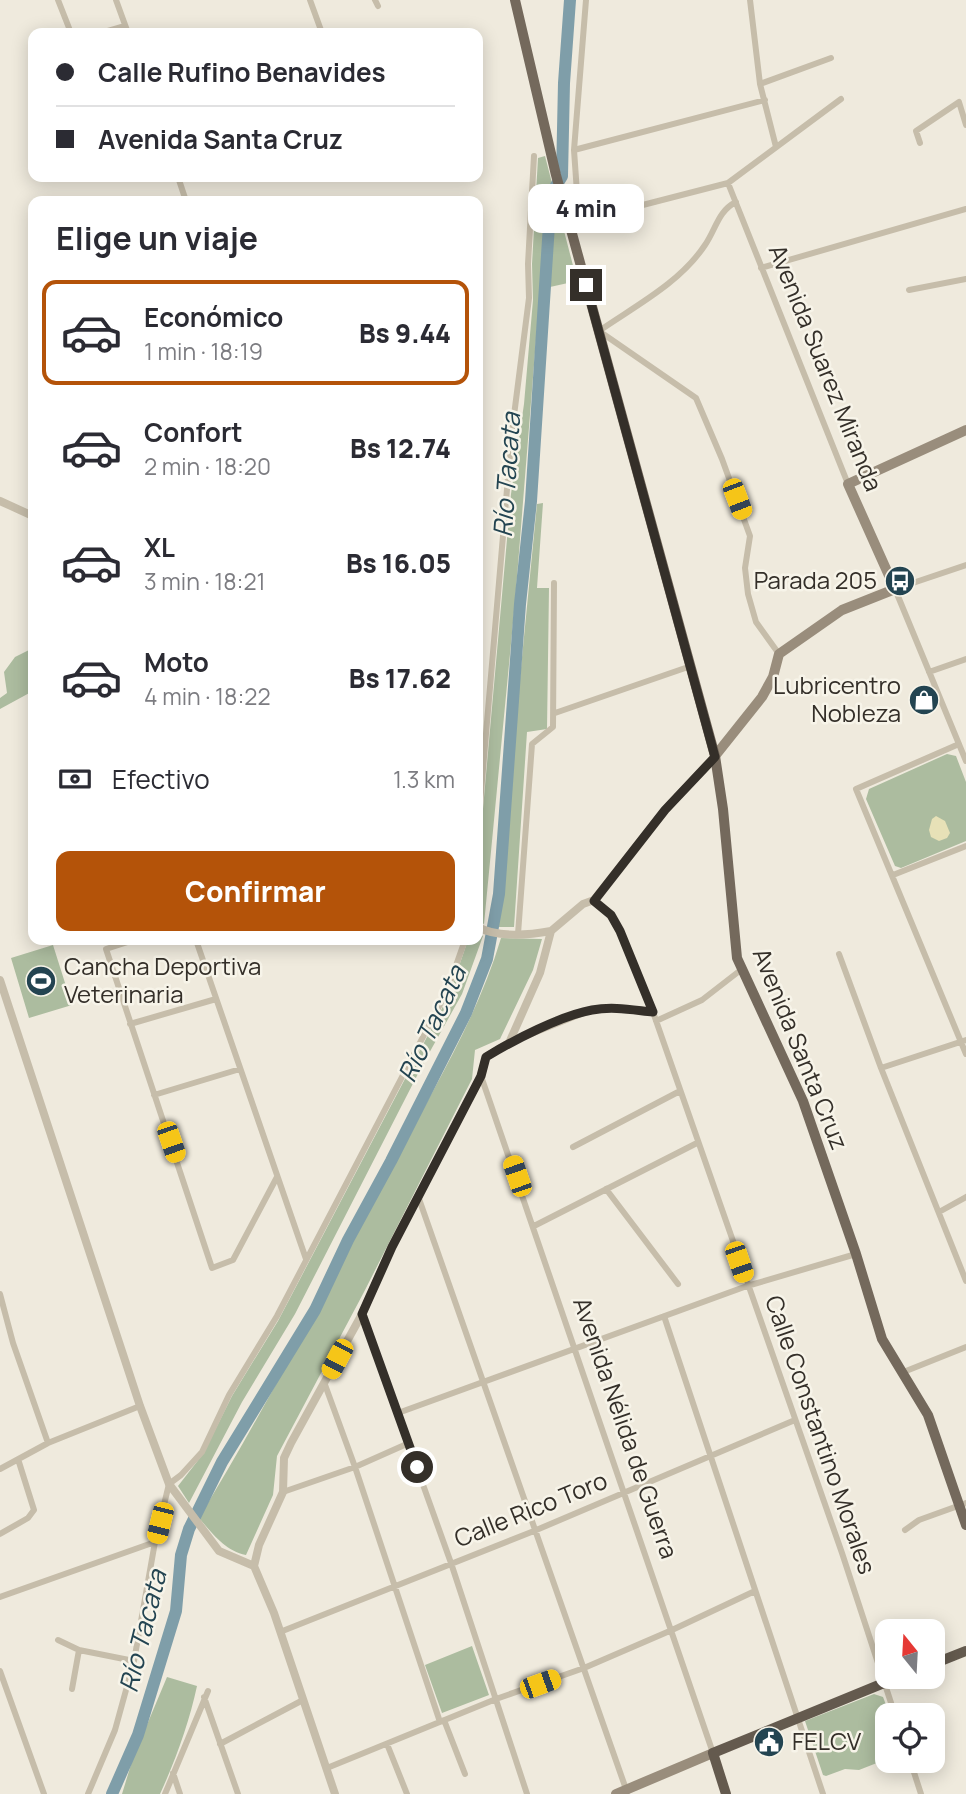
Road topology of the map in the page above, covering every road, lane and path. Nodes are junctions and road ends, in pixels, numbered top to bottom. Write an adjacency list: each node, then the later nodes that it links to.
1 (58, 0): 7 (street)
2 (116, 0): 8 (street)
3 (310, 0): 9 (street)
4 (515, 0): 22 (main road, Avenida Santa Cruz)
5 (586, 0): 17 (street)
6 (751, 0): 11 (street)
7 (69, 28)
8 (125, 28)
9 (319, 28)
10 (831, 58): 11 (street)
11 (760, 84): 13 (street)
12 (841, 99): 16 (street)
13 (765, 100): 16 (street); 17 (street)
14 (966, 125): 15 (street)
15 (920, 143)
16 (776, 147): 19 (street)
17 (574, 150): 22 (street)
18 (534, 156): 39 (street)
19 (728, 183): 20 (street, Avenida Suarez Miranda); 22 (street)
20 (736, 202): 23 (street, Avenida Suarez Miranda); 26 (street)
21 (966, 209): 23 (street)
22 (574, 222): 26 (main road, Avenida Santa Cruz)
23 (761, 268): 28 (street, Avenida Suarez Miranda)
24 (966, 279): 25 (street)
25 (909, 290)
26 (599, 331): 34 (street); 36 (main road, Avenida Santa Cruz)
27 (966, 430): 28 (main road)
28 (848, 484): 33 (main road, Avenida Suarez Miranda)
29 (0, 501): 30 (street)
30 (28, 514)
31 (966, 565): 33 (street)
32 (554, 583): 38 (street)
33 (895, 589): 34 (main road); 37 (street, Avenida Suarez Miranda)
34 (779, 654): 42 (main road)
35 (966, 659): 37 (street)
36 (691, 666): 38 (street); 42 (main road, Avenida Santa Cruz)
37 (929, 672): 41 (street, Avenida Suarez Miranda)
38 (555, 713): 50 (street)
39 (486, 733): 40 (street); 44 (street)
40 (483, 734)
41 (962, 747): 43 (street, Avenida Suarez Miranda); 46 (street)
42 (715, 757): 47 (street); 55 (main road, Avenida Santa Cruz)
43 (966, 761)
44 (483, 765)
45 (966, 846): 46 (street)
46 (893, 875): 61 (street)
47 (594, 901): 49 (street); 58 (street, Calle Constantino Morales)
48 (486, 931): 50 (street)
49 (551, 931): 50 (street); 62 (street)
50 (518, 934)
51 (118, 945): 60 (street)
52 (198, 945): 57 (street)
53 (463, 945): 78 (street)
54 (839, 954): 64 (street)
55 (742, 969): 59 (street); 77 (main road, Avenida Santa Cruz)
56 (0, 980): 90 (street)
57 (216, 999): 60 (street); 65 (street)
58 (653, 1012): 59 (street, Calle Constantino Morales); 62 (street)
59 (656, 1021): 67 (street, Calle Constantino Morales)
60 (130, 1024): 68 (street)
61 (963, 1040): 63 (street); 64 (street)
62 (509, 1043): 66 (street)
63 (966, 1054)
64 (881, 1068): 75 (street)
65 (240, 1069): 68 (street); 71 (street)
66 (481, 1076): 73 (street); 76 (street, Avenida Nélida de Guerra)
67 (680, 1091): 69 (street, Calle Constantino Morales); 70 (street)
68 (154, 1095): 71 (street)
69 (697, 1143): 72 (street); 81 (street, Calle Constantino Morales)
70 (573, 1147)
71 (278, 1177): 78 (street)
72 (607, 1189): 76 (street); 80 (street)
73 (418, 1196): 83 (street); 89 (street)
74 (966, 1197): 75 (street)
75 (939, 1212): 79 (street)
76 (534, 1227): 86 (street, Avenida Nélida de Guerra)
77 (856, 1254): 81 (street); 87 (main road, Avenida Santa Cruz)
78 (306, 1259): 99 (street)
79 (966, 1281)
80 (678, 1284)
81 (747, 1286): 84 (street); 92 (street, Calle Constantino Morales)
82 (0, 1294): 93 (street)
83 (362, 1314): 88 (street); 91 (street)
84 (664, 1316): 86 (street); 95 (street)
85 (966, 1347): 87 (street)
86 (575, 1348): 89 (street); 101 (street, Avenida Nélida de Guerra)
87 (901, 1373): 102 (main road, Avenida Santa Cruz)
88 (324, 1382): 97 (street); 100 (street)
89 (484, 1382): 91 (street); 105 (street)
90 (141, 1406): 93 (street); 99 (street)
91 (398, 1413): 94 (street)
92 (795, 1420): 95 (street, Calle Rico Toro); 118 (street, Calle Constantino Morales)
93 (47, 1443): 96 (street)
94 (409, 1443): 97 (street); 108 (street)
95 (710, 1456): 101 (street, Calle Rico Toro); 111 (street)
96 (18, 1459): 98 (street); 106 (street)
97 (355, 1467): 100 (street); 110 (street)
98 (0, 1469)
99 (169, 1484): 107 (street); 109 (street)
100 (283, 1492): 109 (street)
101 (624, 1493): 105 (street, Calle Rico Toro); 113 (street, Avenida Nélida de Guerra)
102 (963, 1504): 103 (main road, Avenida Santa Cruz); 104 (street)
103 (966, 1525)
104 (905, 1530)
105 (534, 1531): 108 (street, Calle Rico Toro); 121 (street)
106 (0, 1534)
107 (155, 1542): 112 (street); 120 (street)
108 (451, 1563): 110 (street, Calle Rico Toro); 126 (street)
109 (254, 1566): 114 (street)
110 (395, 1585): 114 (street, Calle Rico Toro); 129 (street)
111 (755, 1591): 113 (street); 128 (street)
112 (0, 1597)
113 (672, 1630): 121 (street); 132 (street, Avenida Nélida de Guerra)
114 (280, 1632): 127 (street)
115 (58, 1640): 116 (street)
116 (79, 1650): 120 (street); 125 (street)
117 (966, 1651): 119 (highway)
118 (875, 1654)
119 (945, 1659)
120 (135, 1661): 139 (street)
121 (584, 1668): 126 (street); 137 (street)
122 (0, 1671): 123 (street)
123 (2, 1684): 138 (street)
124 (875, 1687): 128 (highway)
125 (72, 1689)
126 (496, 1699): 129 (street); 145 (street)
127 (303, 1700): 130 (street); 133 (street)
128 (798, 1717): 132 (highway); 147 (street)
129 (442, 1721): 131 (street); 136 (street)
130 (220, 1744): 134 (street); 142 (street)
131 (387, 1744): 133 (street); 144 (street)
132 (713, 1753): 137 (main road); 146 (highway, Avenida Nélida de Guerra)
133 (327, 1768): 143 (street)
134 (173, 1773): 140 (street); 141 (street)
135 (914, 1773): 148 (street)
136 (465, 1774)
137 (624, 1793)
138 (44, 1794)
139 (88, 1794)
140 (165, 1794)
141 (180, 1794)
142 (238, 1794)
143 (335, 1794)
144 (407, 1794)
145 (527, 1794)
146 (726, 1794)
147 (823, 1794)
148 (922, 1794)

